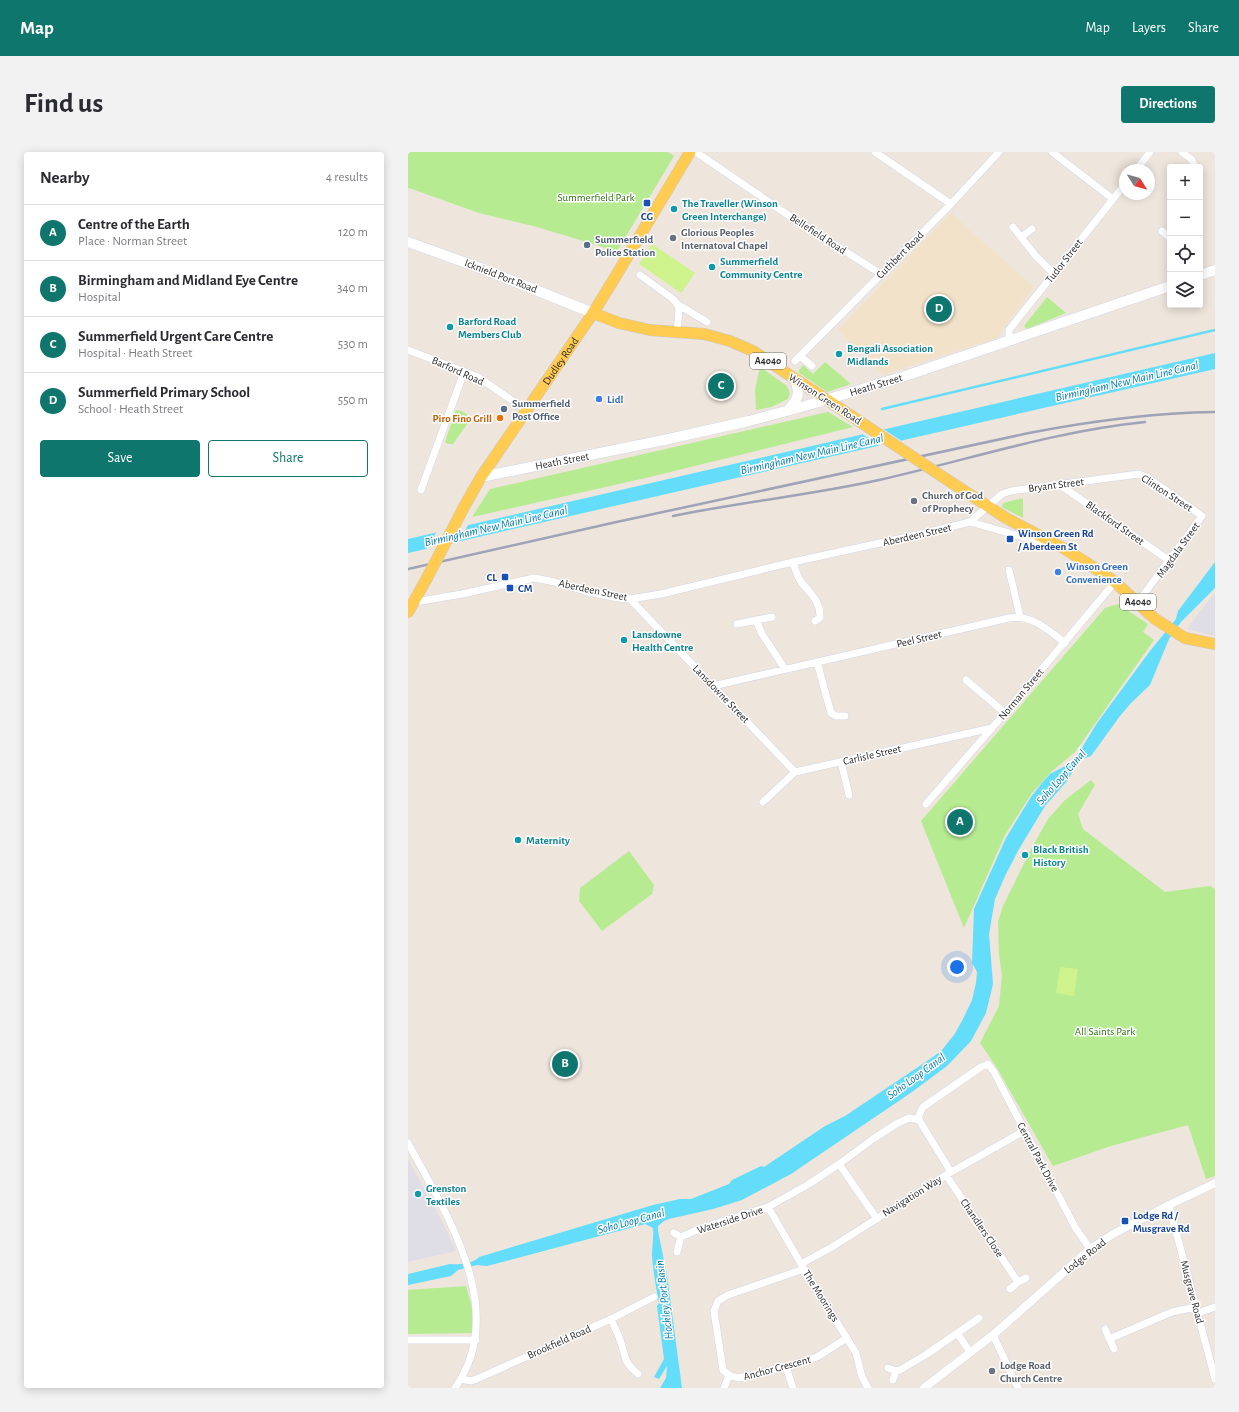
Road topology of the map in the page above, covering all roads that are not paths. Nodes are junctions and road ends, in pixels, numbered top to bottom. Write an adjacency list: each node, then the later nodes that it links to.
1 (690, 152): 26 (main road, Dudley Road)
2 (696, 152): 20 (street, Bellefield Road)
3 (875, 152): 12 (street)
4 (999, 152): 12 (street, Cuthbert Road)
5 (1052, 152): 11 (street)
6 (1150, 152): 8 (street)
7 (1182, 152): 9 (street)
8 (1141, 164)
9 (1194, 164)
10 (1119, 192): 11 (street, Tudor Street)
11 (1113, 199): 21 (street, Tudor Street)
12 (951, 204): 20 (street, Cuthbert Road)
13 (1013, 227): 17 (street)
14 (1032, 229): 17 (street)
15 (1162, 231): 16 (street)
16 (1168, 236)
17 (1021, 237): 21 (street)
18 (408, 242): 26 (main road, Icknield Port Road)
19 (1215, 270): 22 (main road)
20 (881, 274): 31 (street, Cuthbert Road)
21 (1054, 274): 29 (street, Tudor Street)
22 (1203, 274)
23 (640, 275): 25 (street)
24 (1167, 287): 29 (main road, Heath Street)
25 (677, 304): 27 (street); 28 (street)
26 (593, 313): 28 (main road, Winson Green Road / A4040); 35 (main road, Dudley Road)
27 (707, 322)
28 (677, 332): 33 (main road, Winson Green Road / A4040)
29 (1009, 341): 34 (main road, Heath Street)
30 (408, 350): 32 (street, Barford Road)
31 (812, 366)
32 (464, 372): 35 (street, Barford Road); 40 (street)
33 (795, 379): 34 (main road, Winson Green Road / A4040); 36 (main road)
34 (826, 399): 36 (main road, Heath Street); 41 (main road, Winson Green Road / A4040, bridge)
35 (526, 410): 38 (main road, Dudley Road)
36 (788, 410): 38 (main road, Heath Street)
37 (1130, 475): 39 (street, Bryant Street); 42 (street, Clinton Street)
38 (481, 477): 50 (main road, Dudley Road, bridge)
39 (1060, 485): 41 (street, Bryant Street); 45 (street, Blackford Street)
40 (421, 490)
41 (988, 506): 43 (street, Aberdeen Street); 44 (main road, Winson Green Road / A4040)
42 (1202, 516): 45 (street, Magdala Street)
43 (970, 522): 44 (street); 46 (street, Aberdeen Street)
44 (1066, 549): 48 (main road, Winson Green Road / A4040)
45 (1170, 561): 51 (street, Magdala Street)
46 (793, 562): 49 (street, Aberdeen Street); 56 (street)
47 (1008, 570): 54 (street)
48 (1115, 582): 51 (main road, Winson Green Road / A4040); 58 (street, Norman Street)
49 (630, 599): 50 (street, Aberdeen Street); 63 (street, Lansdowne Street)
50 (415, 600): 52 (main road, Dudley Road)
51 (1138, 602): 59 (main road, Winson Green Road / A4040)
52 (408, 612)
53 (772, 616): 55 (street)
54 (1020, 616): 58 (street); 60 (street, Peel Street)
55 (756, 620): 57 (street); 61 (street)
56 (815, 620)
57 (737, 624)
58 (1064, 643): 64 (street, Norman Street)
59 (1215, 644)
60 (818, 662): 61 (street, Peel Street); 65 (street)
61 (785, 670): 63 (street, Peel Street)
62 (966, 680): 64 (street)
63 (714, 686): 68 (street, Lansdowne Street)
64 (1005, 713): 66 (street, Norman Street)
65 (845, 716)
66 (992, 728): 67 (street, Carlisle Street); 71 (street, Norman Street)
67 (842, 762): 68 (street, Carlisle Street); 69 (street)
68 (795, 772): 70 (street)
69 (849, 795)
70 (763, 802)
71 (926, 804)
72 (918, 1120): 73 (street, Central Park Drive); 75 (street, Waterside Drive); 76 (street)
73 (1024, 1131): 76 (street, Navigation Way); 83 (street, Central Park Drive)
74 (408, 1144): 100 (street)
75 (839, 1164): 79 (street, Waterside Drive); 80 (street)
76 (948, 1174): 80 (street, Navigation Way); 87 (street, Chandlers Close)
77 (1215, 1183): 78 (street, Lodge Road)
78 (1169, 1205): 83 (street, Lodge Road); 91 (street, Musgrave Road)
79 (768, 1207): 82 (street, Waterside Drive); 85 (street, The Moorings)
80 (877, 1219): 85 (street, Navigation Way)
81 (674, 1233): 82 (street)
82 (682, 1237): 84 (street)
83 (1090, 1249): 96 (street, Lodge Road)
84 (677, 1252)
85 (802, 1267): 97 (street, The Moorings); 105 (street, Anchor Crescent)
86 (1026, 1278): 87 (street)
87 (1018, 1282): 88 (street)
88 (1010, 1289)
89 (654, 1297): 93 (street, Brookfield Road)
90 (1215, 1307): 91 (street)
91 (1197, 1310): 98 (street); 107 (street, Musgrave Road)
92 (979, 1318): 95 (street)
93 (610, 1319): 104 (street); 106 (street, Brookfield Road)
94 (1105, 1329): 98 (street)
95 (957, 1333): 102 (street); 108 (street)
96 (992, 1335): 102 (street, Lodge Road); 114 (street)
97 (847, 1338): 103 (street, Anchor Crescent); 112 (street, The Moorings)
98 (1109, 1338): 101 (street)
99 (408, 1340): 100 (street)
100 (476, 1340): 106 (street)
101 (1114, 1349)
102 (970, 1352): 113 (street, Lodge Road)
103 (786, 1367): 105 (street, Anchor Crescent); 111 (street)
104 (638, 1374)
105 (729, 1376): 110 (street)
106 (461, 1379): 109 (street)
107 (1215, 1379)
108 (893, 1380)
109 (455, 1388)
110 (724, 1388)
111 (793, 1388)
112 (868, 1388)
113 (924, 1388)
114 (1018, 1388)

